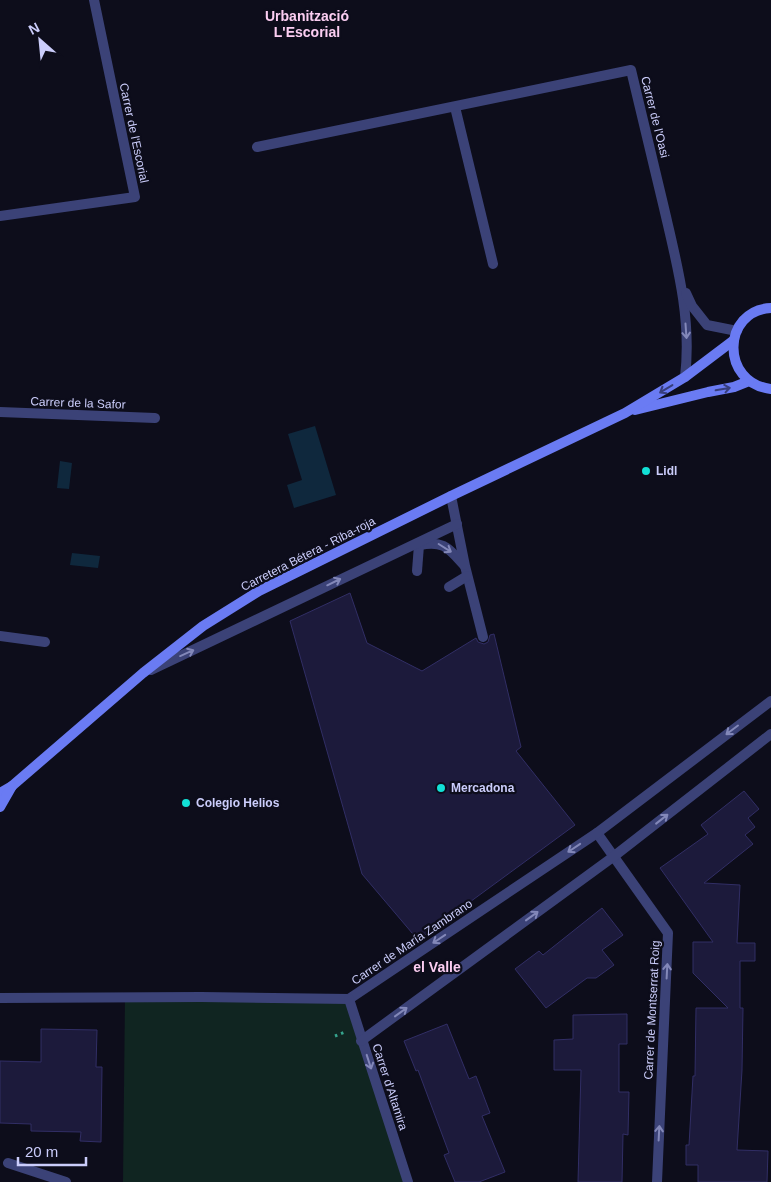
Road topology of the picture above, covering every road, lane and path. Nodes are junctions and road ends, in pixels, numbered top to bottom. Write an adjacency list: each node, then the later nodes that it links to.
1 (94, 0): 4 (street, Carrer de l'Escorial)
2 (455, 107): 3 (street, Carrer de l'Oasi); 5 (street); 6 (street, Carrer de l'Oasi)
3 (257, 147)
4 (0, 216)
5 (493, 264)
6 (682, 285): 8 (street, Carrer de l'Oasi); 9 (street, Carrer de l'Oasi, one-way to 9)
7 (770, 306): 8 (main road, Carretera Bétera - Riba-roja)
8 (735, 336): 9 (main road, Carretera Bétera - Riba-roja); 10 (main road)
9 (685, 377): 13 (main road, Carretera Bétera - Riba-roja, one-way to 13)
10 (749, 381): 11 (main road); 13 (main road, Carretera Bétera - Riba-roja, one-way to 10)
11 (771, 389)
12 (0, 412): 14 (street, Carrer de la Safor)
13 (625, 413): 15 (main road, Carretera Bétera - Riba-roja)
14 (155, 418)
15 (451, 496): 16 (street); 25 (main road, Carretera Bétera - Riba-roja)
16 (456, 524): 18 (street); 20 (street)
17 (419, 545): 18 (street); 19 (street); 20 (street, one-way to 20)
18 (404, 548): 25 (street, one-way to 18)
19 (417, 571)
20 (466, 571): 21 (street); 23 (street)
21 (449, 587)
22 (0, 636): 24 (street)
23 (483, 637)
24 (45, 642)
25 (143, 673): 28 (main road, Carretera Bétera - Riba-roja)
26 (771, 701): 31 (street, Carrer de María Zambrano, one-way to 31)
27 (771, 734): 32 (street, one-way to 27)
28 (12, 786): 29 (main road, Carretera Bétera - Riba-roja); 30 (main road, Carretera Bétera - Riba-roja)
29 (0, 793)
30 (0, 807)
31 (597, 833): 32 (street, Carrer de Montserrat Roig); 34 (street, Carrer de María Zambrano, one-way to 34)
32 (613, 857): 35 (street, one-way to 32); 39 (street, Carrer de Montserrat Roig, one-way to 32)
33 (0, 998): 34 (street, Carrer de María Zambrano)
34 (349, 999): 35 (street, Carrer d'Altamira)
35 (362, 1041): 38 (street, Carrer d'Altamira, one-way to 38)
36 (8, 1162): 37 (street)
37 (66, 1182)
38 (408, 1182)
39 (657, 1182)

